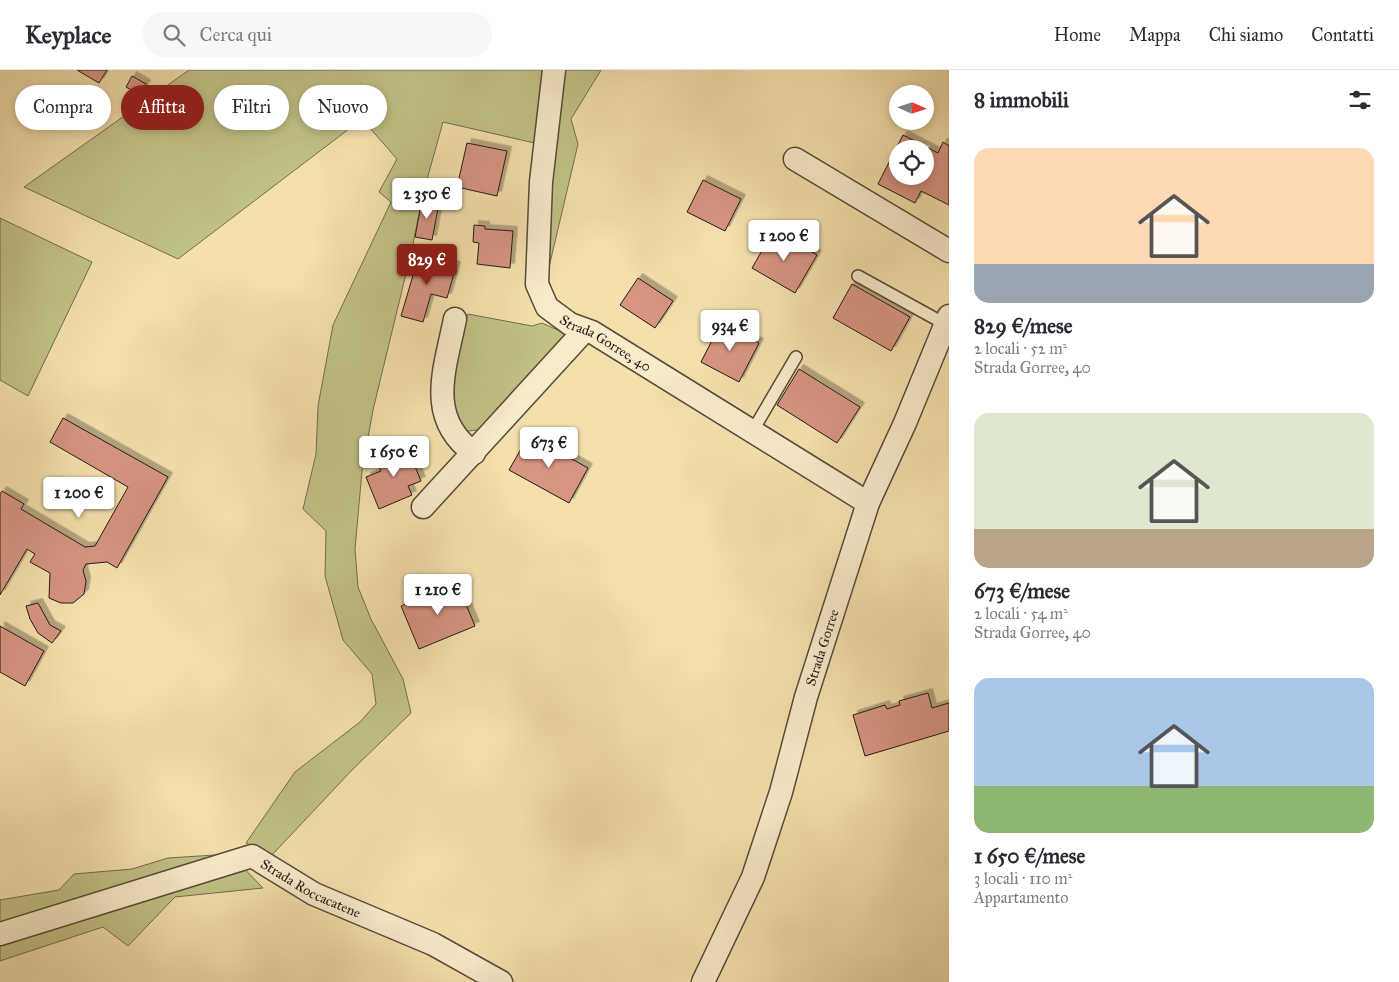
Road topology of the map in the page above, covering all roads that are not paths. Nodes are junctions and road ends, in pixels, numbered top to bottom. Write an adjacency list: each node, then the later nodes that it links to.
1 (554, 70): 7 (street, Strada Gorree, 40)
2 (795, 159): 3 (street)
3 (949, 251)
4 (858, 276): 6 (lane)
5 (455, 318): 10 (street)
6 (947, 320): 11 (street, Strada Gorree)
7 (585, 330): 9 (street, Strada Gorree, 40); 10 (street)
8 (796, 358): 9 (lane)
9 (752, 432): 11 (street, Strada Gorree, 40)
10 (474, 453): 12 (street)
11 (868, 503): 15 (street, Strada Gorree)
12 (423, 507)
13 (0, 934): 14 (street, Strada Roccacatene)
14 (500, 982)
15 (703, 982)

